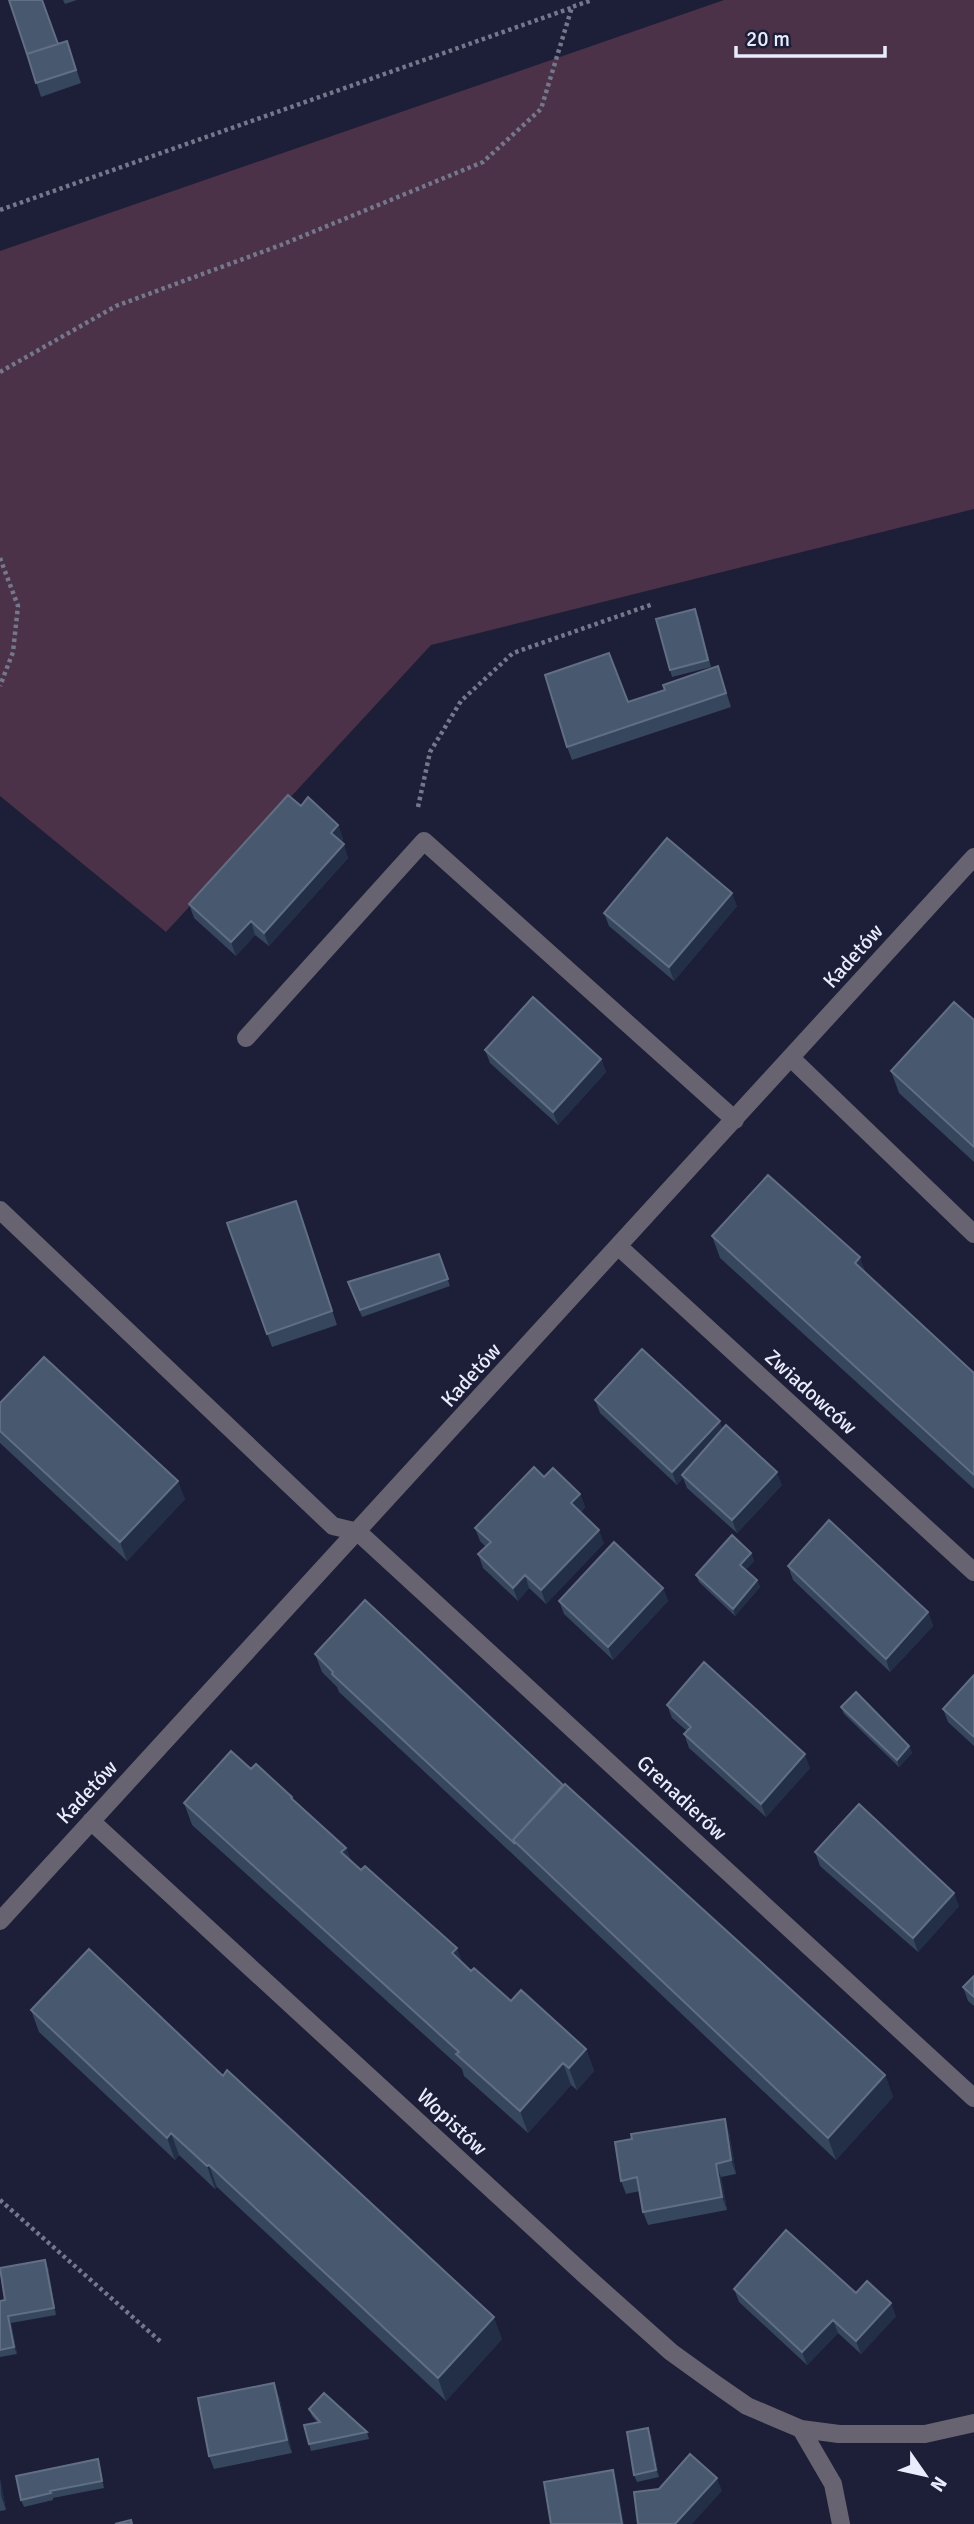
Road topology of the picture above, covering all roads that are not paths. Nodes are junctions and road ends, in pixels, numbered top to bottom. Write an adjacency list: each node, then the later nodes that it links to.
1 (974, 857): 3 (street, Kadetów)
2 (246, 1038): 4 (street)
3 (791, 1058): 4 (street, Kadetów); 6 (street)
4 (735, 1120): 7 (street, Kadetów)
5 (0, 1210): 8 (street)
6 (974, 1234)
7 (618, 1246): 8 (street, Kadetów); 9 (street, Zwiadowców)
8 (358, 1532): 10 (street, Kadetów); 12 (street, Grenadierów)
9 (974, 1572)
10 (91, 1821): 11 (street, Kadetów); 14 (street, Wopistów)
11 (0, 1922)
12 (974, 2098)
13 (974, 2423): 14 (street, Wopistów)
14 (801, 2429): 15 (street)
15 (841, 2524)

